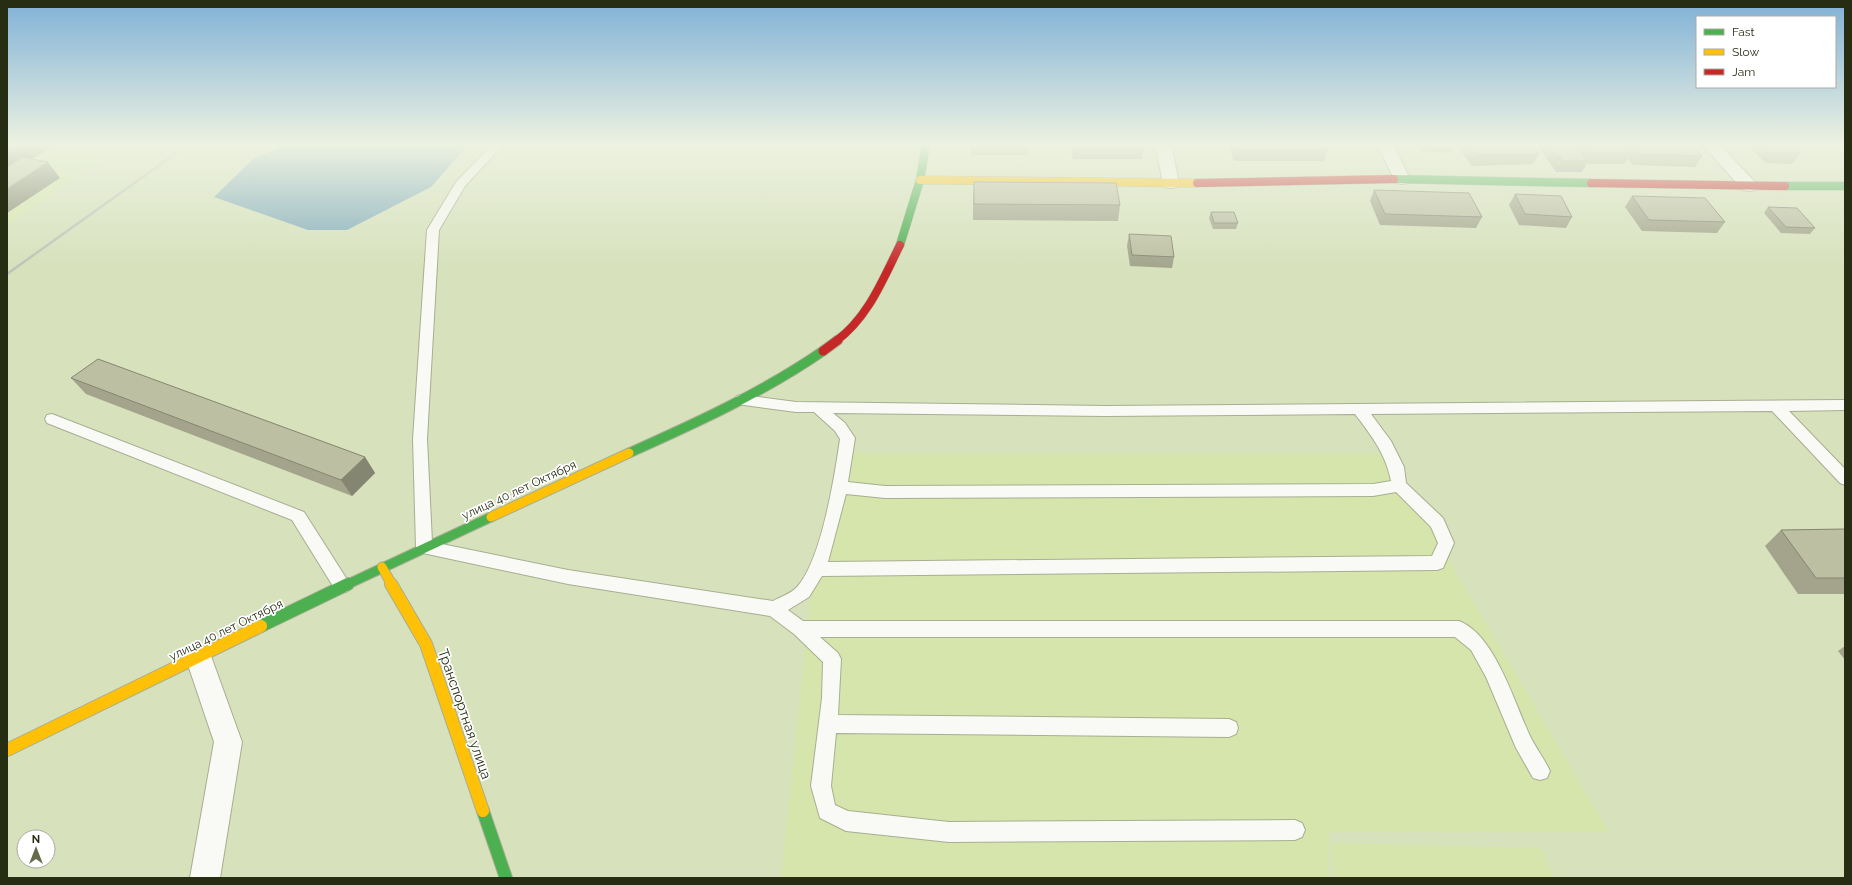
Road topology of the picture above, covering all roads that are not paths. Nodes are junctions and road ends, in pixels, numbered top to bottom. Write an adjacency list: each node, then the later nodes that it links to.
1 (459, 185): 15 (lane)
2 (918, 185): 6 (street, улица 40 лет Октября)
3 (1714, 185): 4 (street)
4 (1749, 186): 5 (street)
5 (1845, 186)
6 (742, 400): 9 (lane); 15 (street, улица 40 лет Октября)
7 (1775, 405): 8 (lane); 10 (lane); 12 (lane)
8 (1845, 405)
9 (817, 407): 10 (lane); 14 (lane)
10 (1358, 408): 13 (lane)
11 (52, 419): 18 (lane)
12 (1845, 479)
13 (1399, 485): 14 (lane); 17 (lane)
14 (840, 487): 17 (lane)
15 (424, 547): 16 (street, улица 40 лет Октября); 19 (lane)
16 (382, 567): 18 (street, улица 40 лет Октября); 28 (street, Транспортная улица)
17 (818, 569): 19 (lane)
18 (342, 586): 21 (street, улица 40 лет Октября)
19 (774, 609): 20 (lane)
20 (800, 629): 22 (lane); 25 (lane)
21 (198, 656): 24 (street, улица 40 лет Октября); 27 (street)
22 (828, 724): 23 (lane); 26 (lane)
23 (1229, 728)
24 (7, 750)
25 (1540, 771)
26 (1294, 830)
27 (205, 878)
28 (506, 878)

